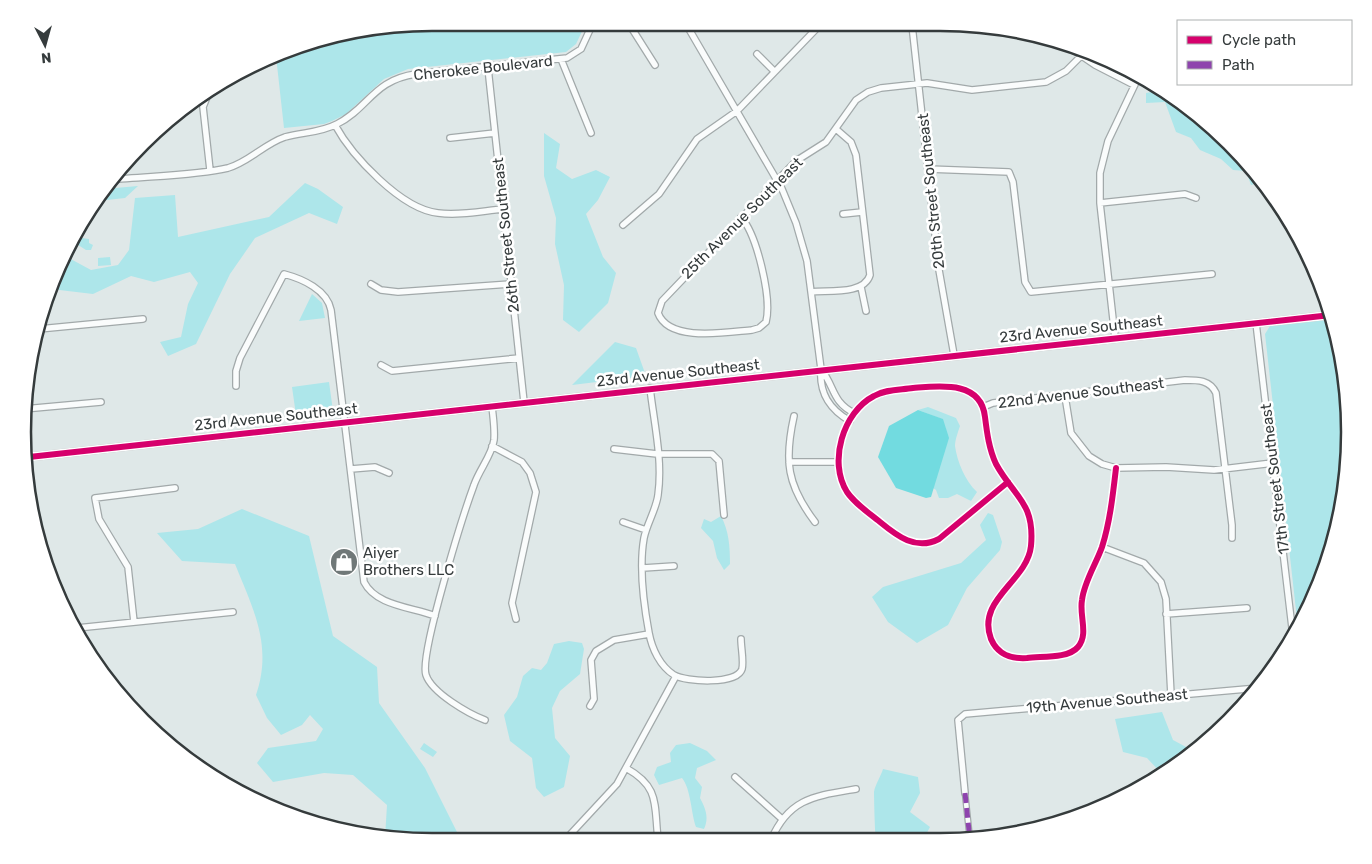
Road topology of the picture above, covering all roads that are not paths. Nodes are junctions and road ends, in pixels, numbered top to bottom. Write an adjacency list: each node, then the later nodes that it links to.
1 (590, 31): 8 (street, Cherokee Boulevard)
2 (633, 31): 10 (street)
3 (690, 31): 17 (street)
4 (814, 31): 12 (street)
5 (913, 31): 14 (street, 20th Street Southeast)
6 (757, 54): 12 (street)
7 (1079, 57): 14 (street, 25th Avenue Southeast)
8 (561, 59): 11 (street, Cherokee Boulevard); 21 (street)
9 (1086, 59): 15 (street)
10 (655, 65)
11 (488, 68): 18 (street, Cherokee Boulevard); 20 (street, 26th Street Southeast)
12 (774, 71): 17 (street)
13 (1136, 83): 15 (street)
14 (919, 84): 19 (street, 25th Avenue Southeast); 23 (street, 20th Street Southeast)
15 (1134, 86): 28 (street)
16 (204, 102): 24 (street)
17 (737, 111): 26 (street); 33 (street)
18 (335, 125): 24 (street, Cherokee Boulevard); 29 (street)
19 (836, 130): 26 (street, 25th Avenue Southeast); 30 (street)
20 (495, 133): 22 (street); 29 (street, 26th Street Southeast)
21 (590, 133)
22 (450, 138)
23 (928, 169): 37 (street); 46 (street, 20th Street Southeast)
24 (210, 170): 25 (street, Cherokee Boulevard)
25 (122, 179)
26 (777, 181): 32 (street, 25th Avenue Southeast); 39 (street)
27 (1196, 198): 28 (street)
28 (1100, 203): 37 (street)
29 (503, 209): 36 (street, 26th Street Southeast)
30 (862, 212): 31 (street); 38 (street)
31 (843, 214)
32 (741, 217): 32 (street, 25th Avenue Southeast)
33 (623, 225)
34 (1212, 274): 37 (street)
35 (372, 284): 36 (street)
36 (511, 284): 47 (street, 26th Street Southeast)
37 (1109, 286): 45 (street)
38 (861, 287): 39 (street); 40 (street)
39 (811, 292): 49 (street)
40 (866, 311)
41 (1323, 316): 43 (street, 23rd Avenue Southeast)
42 (143, 319): 44 (street)
43 (1256, 323): 45 (street, 23rd Avenue Southeast); 68 (street, 17th Street Southeast)
44 (45, 328)
45 (1115, 337): 46 (street, 23rd Avenue Southeast)
46 (954, 355): 49 (street, 23rd Avenue Southeast)
47 (519, 358): 48 (street); 54 (street, 26th Street Southeast)
48 (380, 365)
49 (821, 369): 51 (street, 23rd Avenue Southeast); 58 (street); 60 (street)
50 (236, 386): 61 (street)
51 (650, 388): 54 (street, 23rd Avenue Southeast); 64 (street)
52 (1064, 396): 56 (street, 22nd Avenue Southeast); 69 (street); 71 (street, 22nd Avenue Southeast)
53 (101, 402): 57 (street)
54 (524, 402): 55 (street, 23rd Avenue Southeast)
55 (492, 406): 61 (street, 23rd Avenue Southeast); 62 (street)
56 (983, 407): 58 (street, 22nd Avenue Southeast); 73 (street)
57 (32, 408)
58 (854, 413): 60 (street, 22nd Avenue Southeast)
59 (794, 416): 66 (street)
60 (850, 421): 67 (street, 22nd Avenue Southeast)
61 (346, 422): 65 (street, 23rd Avenue Southeast); 70 (street)
62 (492, 446): 86 (street); 87 (street)
63 (614, 449): 64 (street)
64 (657, 454): 75 (street); 78 (street)
65 (32, 457)
66 (789, 462): 67 (street); 77 (street)
67 (838, 462): 73 (street)
68 (1273, 463): 71 (street); 89 (street, 17th Street Southeast)
69 (1116, 468): 71 (street); 80 (street)
70 (351, 469): 72 (street); 86 (street)
71 (1225, 469): 79 (street)
72 (389, 473)
73 (1008, 482): 80 (street)
74 (175, 488): 88 (street)
75 (724, 515)
76 (623, 522): 78 (street)
77 (815, 522)
78 (646, 530): 82 (street)
79 (1232, 538)
80 (1102, 547): 85 (street)
81 (674, 566): 82 (street)
82 (643, 568): 91 (street)
83 (1248, 608): 85 (street)
84 (233, 612): 88 (street)
85 (1166, 614): 95 (street)
86 (435, 616): 97 (street)
87 (516, 619)
88 (134, 622): 90 (street)
89 (1292, 623)
90 (83, 627)
91 (649, 634): 93 (street); 96 (street)
92 (740, 639): 93 (street)
93 (676, 676): 98 (street)
94 (1247, 689): 95 (street, 19th Avenue Southeast)
95 (1171, 695): 101 (street, 19th Avenue Southeast)
96 (590, 706)
97 (486, 720)
98 (626, 768): 104 (street); 105 (street)
99 (735, 777): 102 (street)
100 (856, 789): 102 (street)
101 (965, 793): 103 (street)
102 (782, 818): 106 (street)
103 (969, 832)
104 (572, 833)
105 (657, 833)
106 (774, 833)

